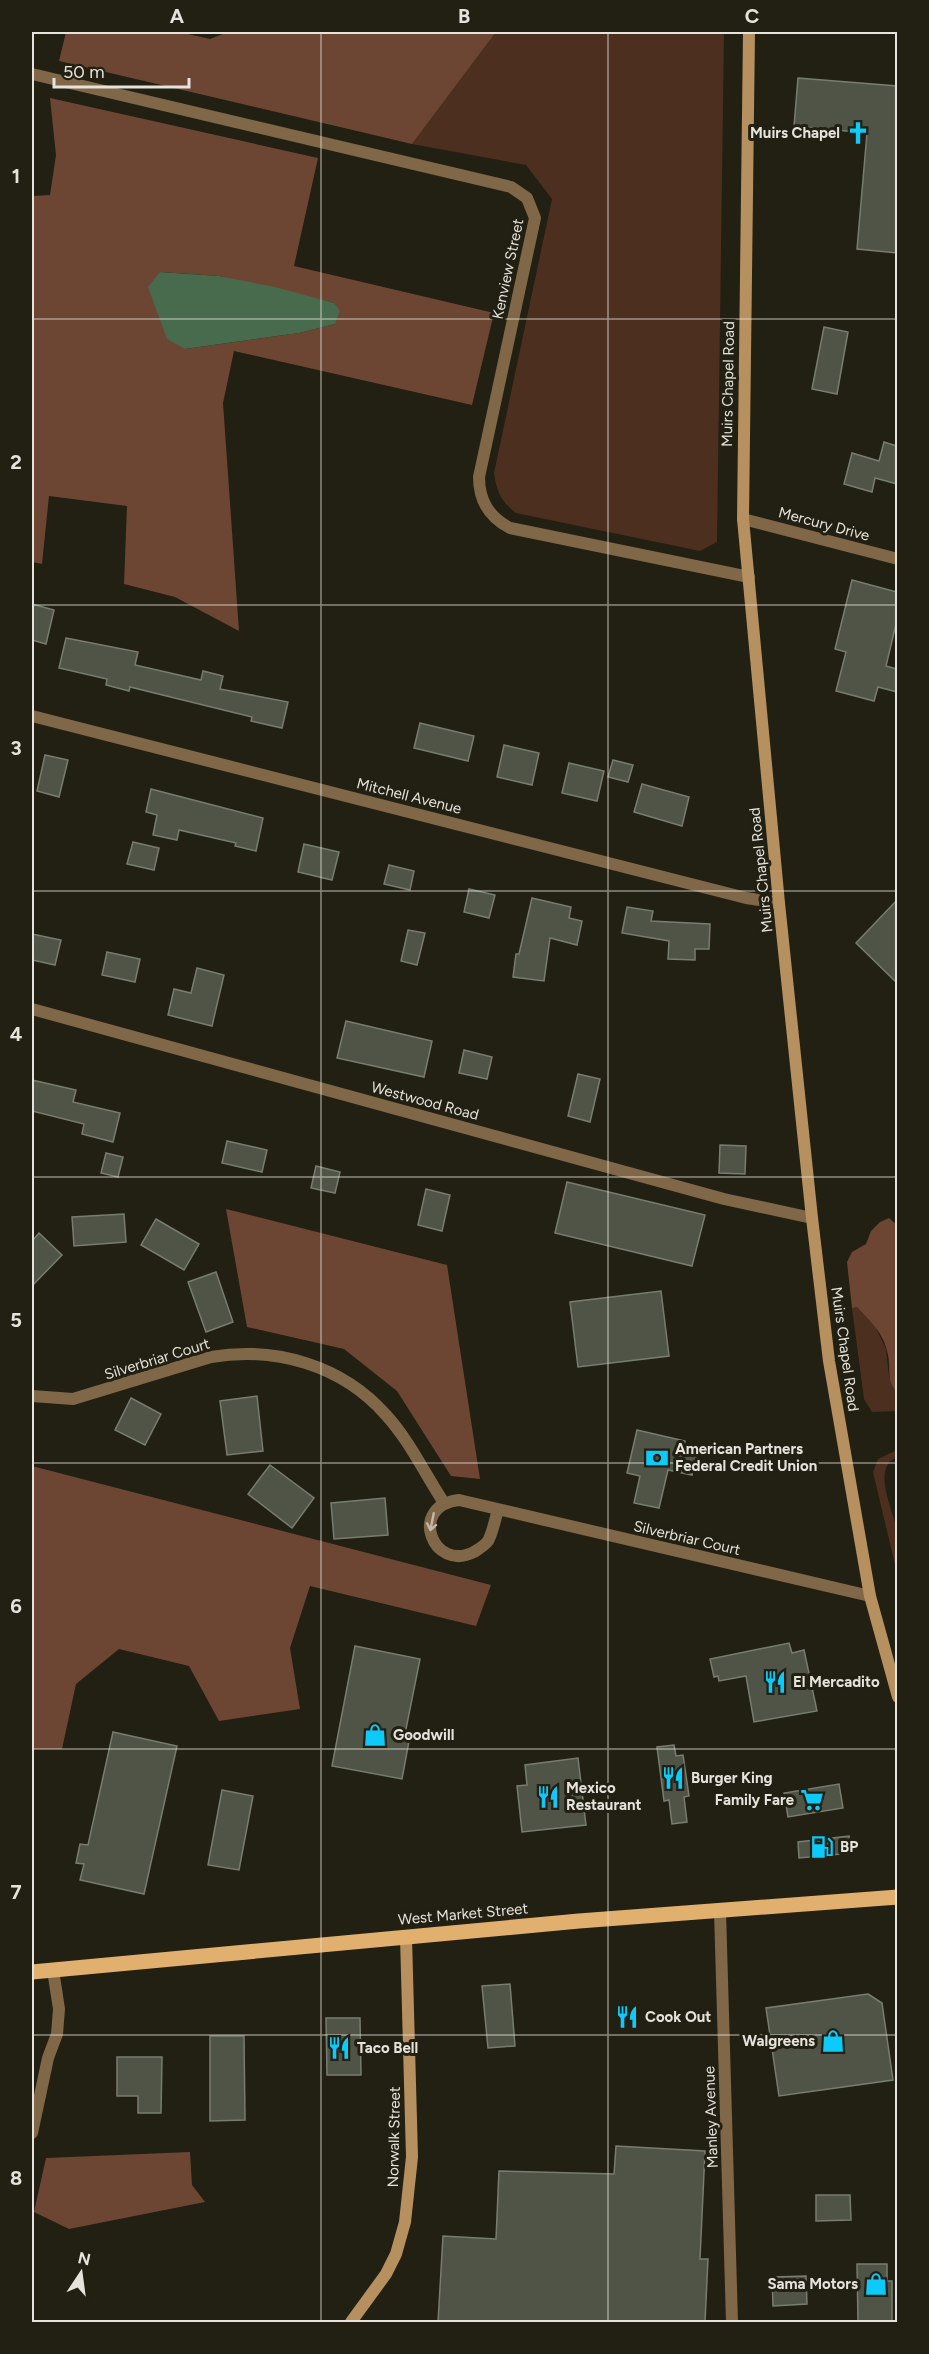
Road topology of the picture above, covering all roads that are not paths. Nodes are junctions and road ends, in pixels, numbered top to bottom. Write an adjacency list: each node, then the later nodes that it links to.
1 (749, 32): 3 (main road, Muirs Chapel Road)
2 (32, 74): 5 (street, Kenview Street)
3 (743, 519): 4 (street, Mercury Drive); 5 (main road, Muirs Chapel Road)
4 (897, 559)
5 (748, 577): 7 (main road, Muirs Chapel Road)
6 (32, 716): 7 (street, Mitchell Avenue)
7 (779, 903): 9 (main road, Muirs Chapel Road)
8 (32, 1009): 9 (street, Westwood Road)
9 (812, 1218): 13 (main road, Muirs Chapel Road)
10 (32, 1396): 11 (street, Silverbriar Court)
11 (444, 1503): 12 (street, Silverbriar Court); 12 (street, one-way to 12)
12 (498, 1510): 13 (street, Silverbriar Court)
13 (870, 1596): 14 (main road, Muirs Chapel Road)
14 (897, 1697)
15 (897, 1897): 16 (main road, West Market Street)
16 (720, 1911): 17 (main road, West Market Street); 22 (street, Manley Avenue)
17 (406, 1937): 18 (main road, West Market Street); 21 (main road, Norwalk Street)
18 (53, 1970): 19 (main road, West Market Street); 20 (street)
19 (32, 1971)
20 (32, 2133)
21 (351, 2322)
22 (732, 2322)

